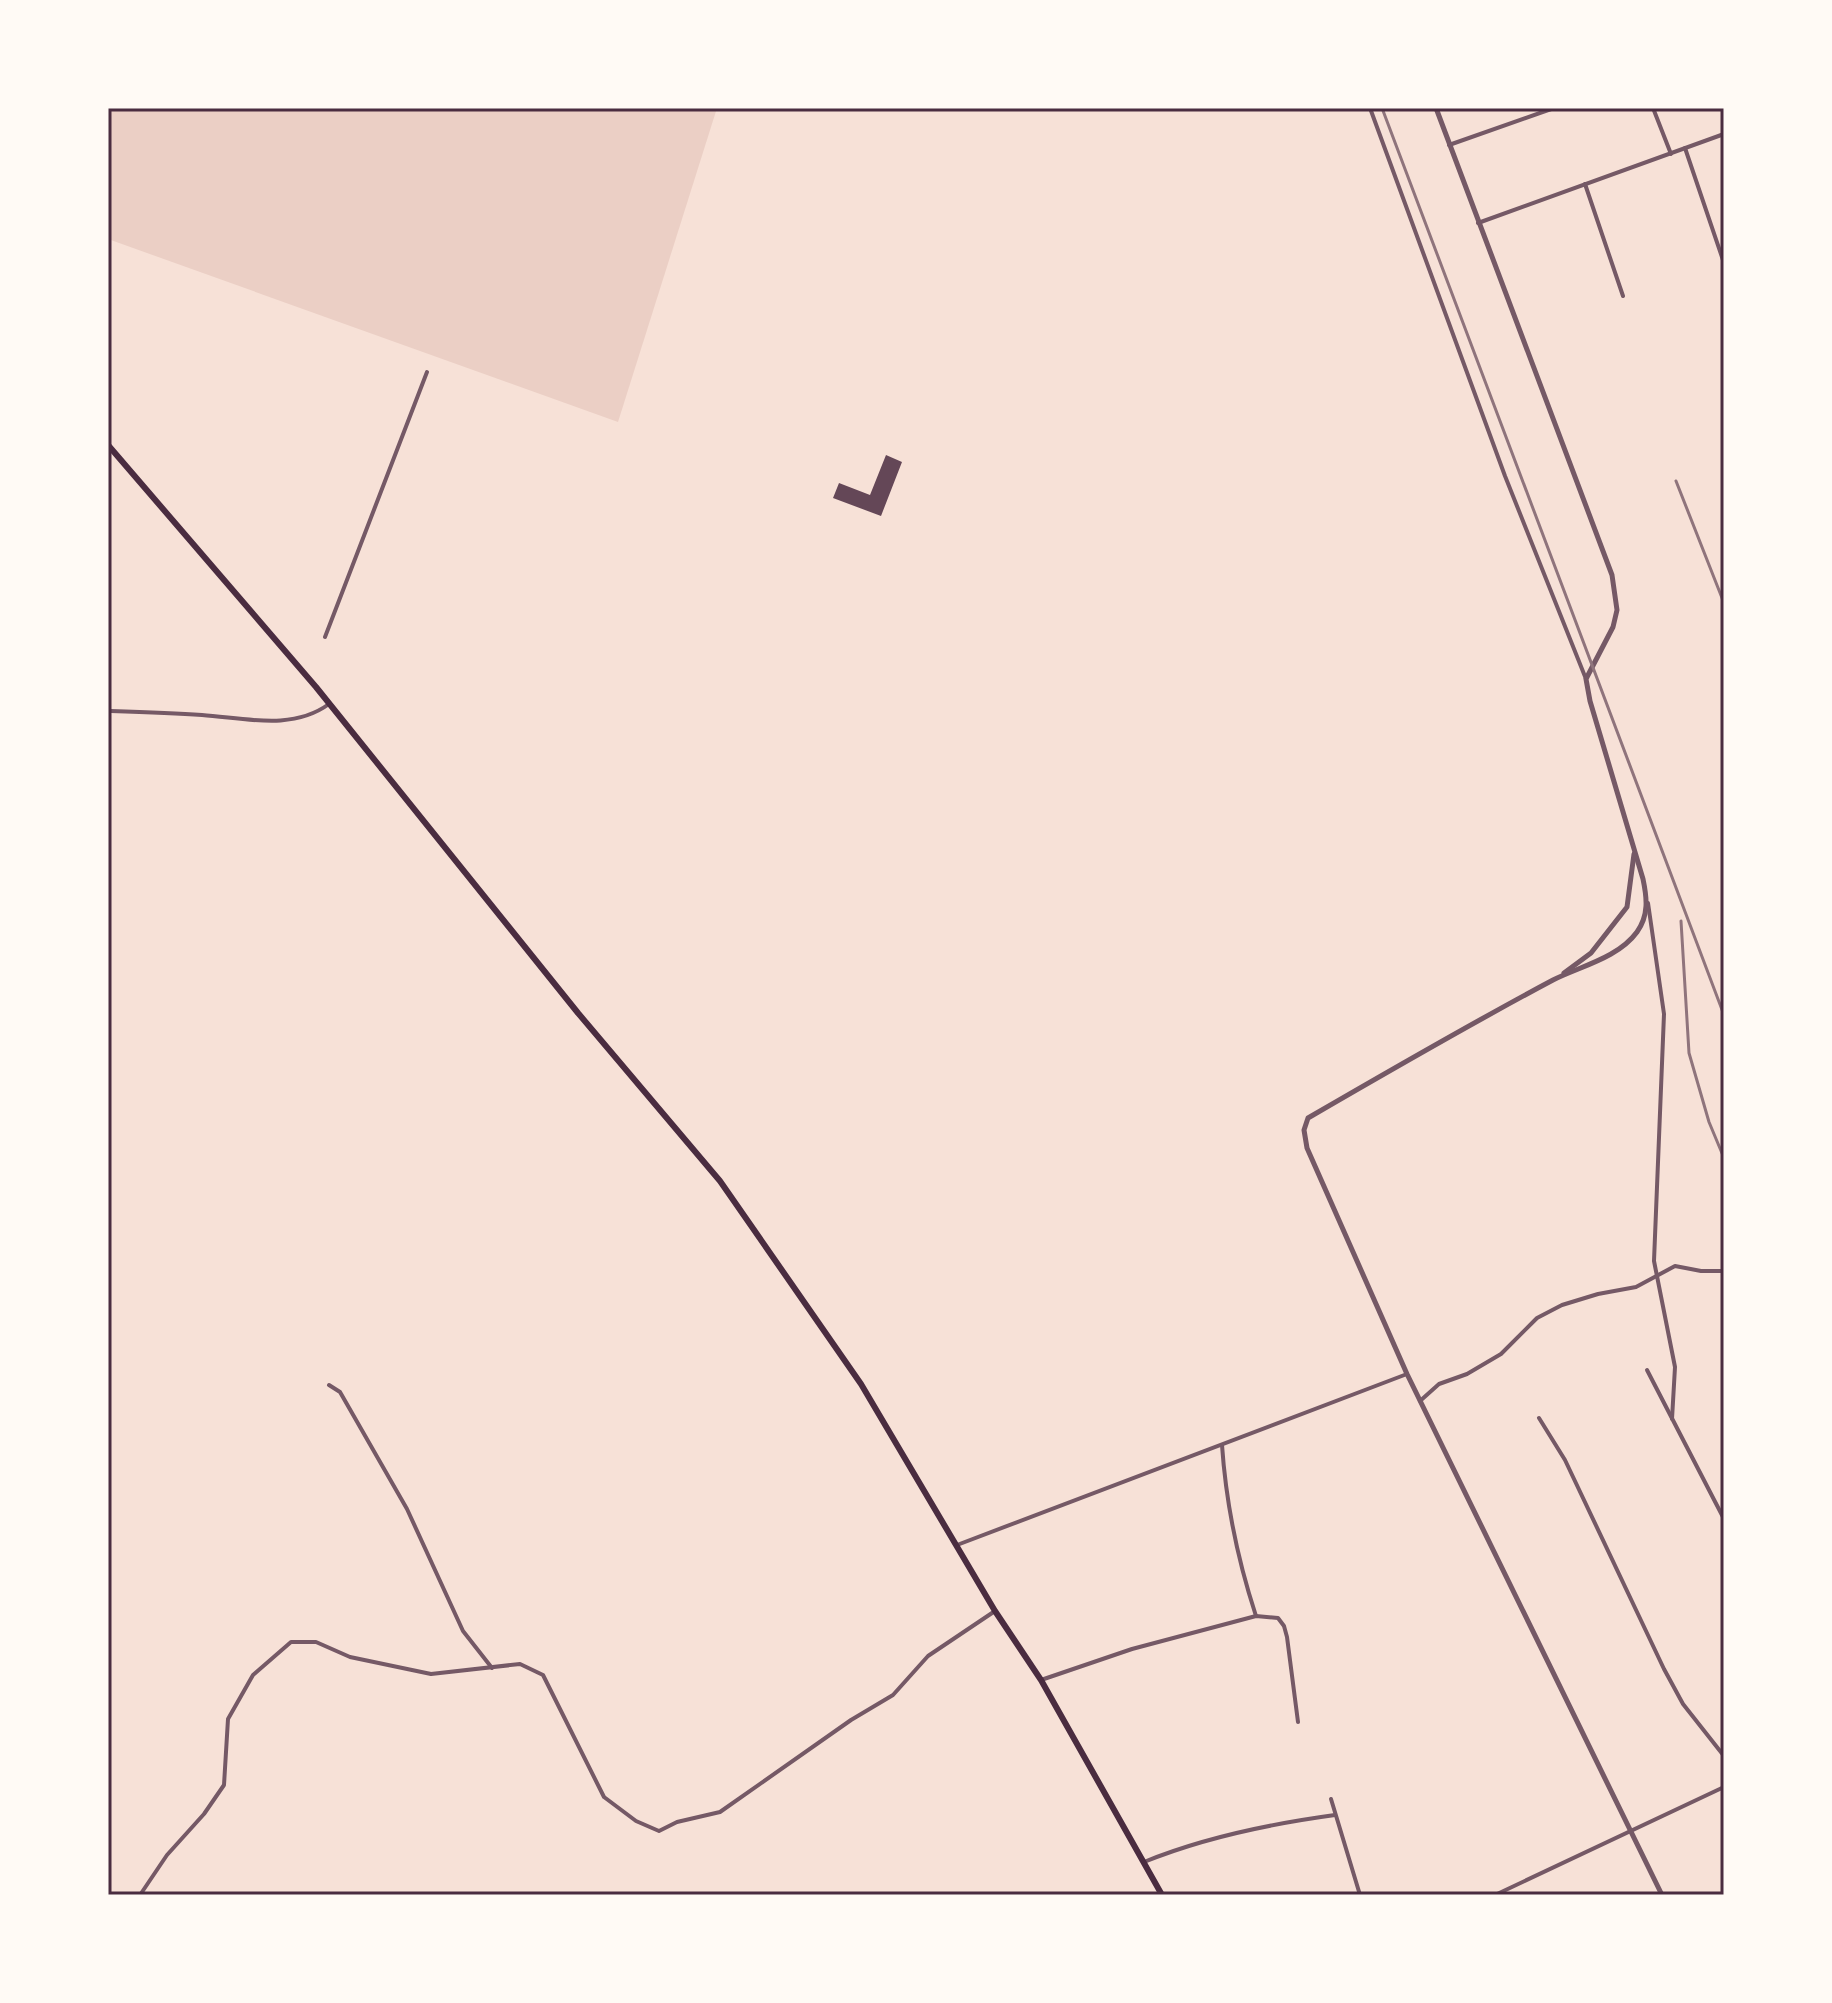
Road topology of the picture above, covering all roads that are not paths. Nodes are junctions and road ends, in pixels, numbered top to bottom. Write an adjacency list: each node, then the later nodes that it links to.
1 (1370, 108): 16 (street)
2 (1436, 108): 6 (street)
3 (1554, 108): 6 (street)
4 (1653, 108): 8 (street)
5 (1724, 134): 7 (street)
6 (1449, 145): 10 (street)
7 (1685, 148): 8 (street); 11 (street)
8 (1671, 154): 9 (street)
9 (1585, 184): 10 (street); 12 (street)
10 (1477, 223): 16 (street)
11 (1724, 263)
12 (1623, 296)
13 (427, 372): 15 (street)
14 (108, 445): 17 (highway)
15 (325, 637)
16 (1586, 679): 19 (street)
17 (329, 704): 18 (street); 32 (highway)
18 (108, 711)
19 (1634, 853): 20 (street); 21 (street)
20 (1648, 903): 21 (street); 23 (street)
21 (1556, 979): 25 (street)
22 (1724, 1271): 23 (street)
23 (1655, 1277): 27 (street); 29 (street)
24 (1647, 1370): 29 (street)
25 (1407, 1374): 27 (street); 30 (street)
26 (329, 1385): 35 (street)
27 (1420, 1401): 42 (street)
28 (1539, 1418): 38 (street)
29 (1672, 1419): 31 (street)
30 (1222, 1445): 32 (street); 34 (street)
31 (1724, 1519)
32 (957, 1545): 33 (highway)
33 (995, 1611): 35 (street); 36 (highway)
34 (1256, 1616): 36 (street); 37 (street)
35 (492, 1668): 44 (street)
36 (1041, 1680): 43 (highway)
37 (1298, 1722)
38 (1724, 1756)
39 (1724, 1787): 42 (street)
40 (1331, 1799): 41 (street)
41 (1335, 1815): 43 (street); 46 (street)
42 (1630, 1831): 47 (street); 48 (street)
43 (1143, 1863): 45 (highway)
44 (140, 1895)
45 (1162, 1895)
46 (1360, 1895)
47 (1495, 1895)
48 (1662, 1895)

